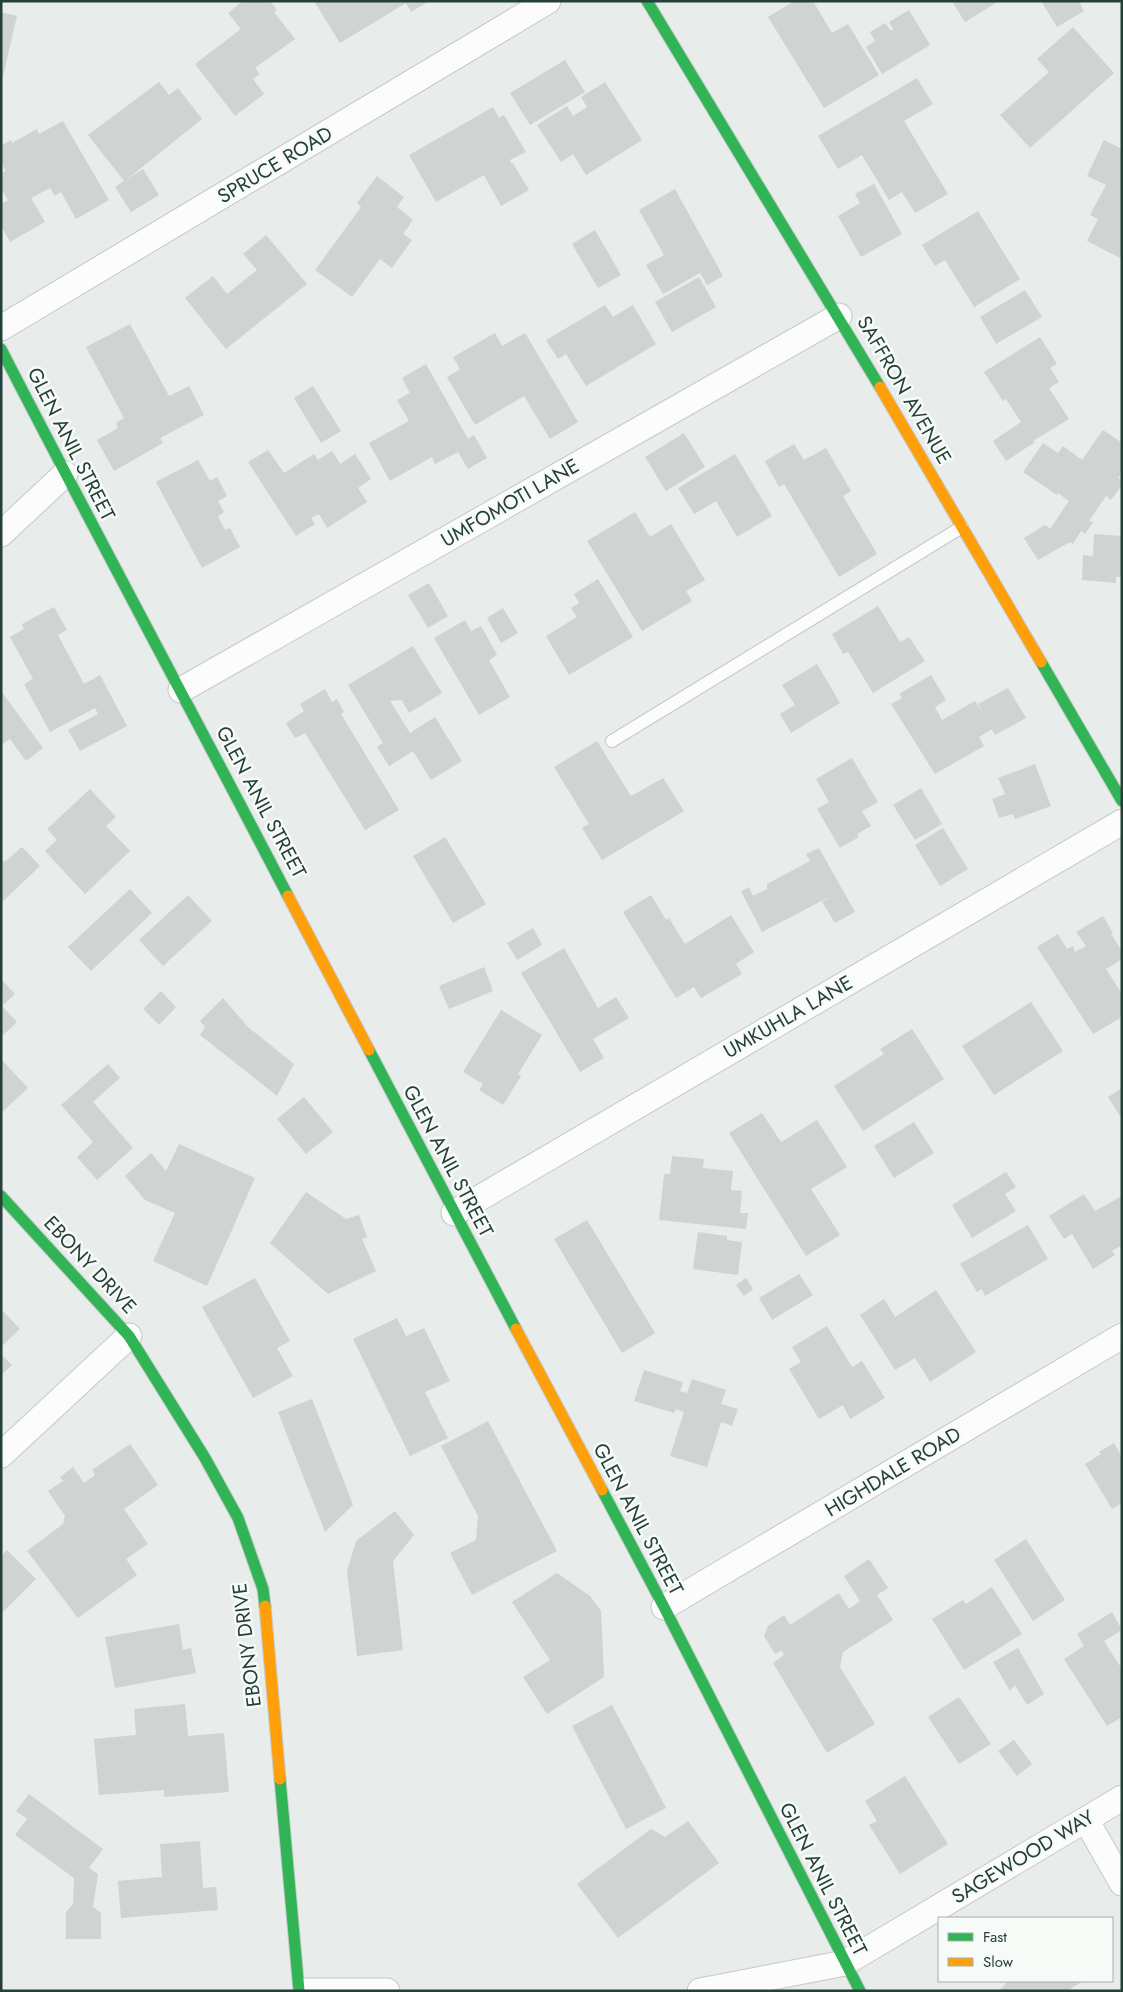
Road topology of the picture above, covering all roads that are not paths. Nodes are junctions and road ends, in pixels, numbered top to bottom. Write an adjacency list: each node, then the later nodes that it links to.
1 (548, 1): 4 (street, SPRUCE ROAD)
2 (647, 1): 3 (street, SAFFRON AVENUE)
3 (840, 316): 7 (street, SAFFRON AVENUE); 9 (street, UMFOMOTI LANE)
4 (1, 328)
5 (1, 349): 6 (street, GLEN ANIL STREET)
6 (65, 474): 8 (street); 9 (street, GLEN ANIL STREET)
7 (962, 527): 10 (lane); 11 (street, SAFFRON AVENUE)
8 (1, 534)
9 (181, 690): 14 (street, GLEN ANIL STREET)
10 (612, 740)
11 (1122, 801)
12 (1122, 822): 14 (street, UMKUHLA LANE)
13 (1, 1196): 15 (street, EBONY DRIVE)
14 (454, 1213): 18 (street, GLEN ANIL STREET)
15 (129, 1336): 17 (street); 23 (street, EBONY DRIVE)
16 (1122, 1336): 18 (street, HIGHDALE ROAD)
17 (1, 1455)
18 (664, 1607): 22 (street, GLEN ANIL STREET)
19 (1122, 1798): 20 (street, SAGEWOOD WAY)
20 (1086, 1820): 21 (street); 22 (street, SAGEWOOD WAY)
21 (1122, 1883)
22 (845, 1963): 26 (street, SAGEWOOD WAY); 27 (street, GLEN ANIL STREET)
23 (299, 1991)
24 (305, 1991): 25 (street)
25 (387, 1991)
26 (700, 1991)
27 (860, 1991)

